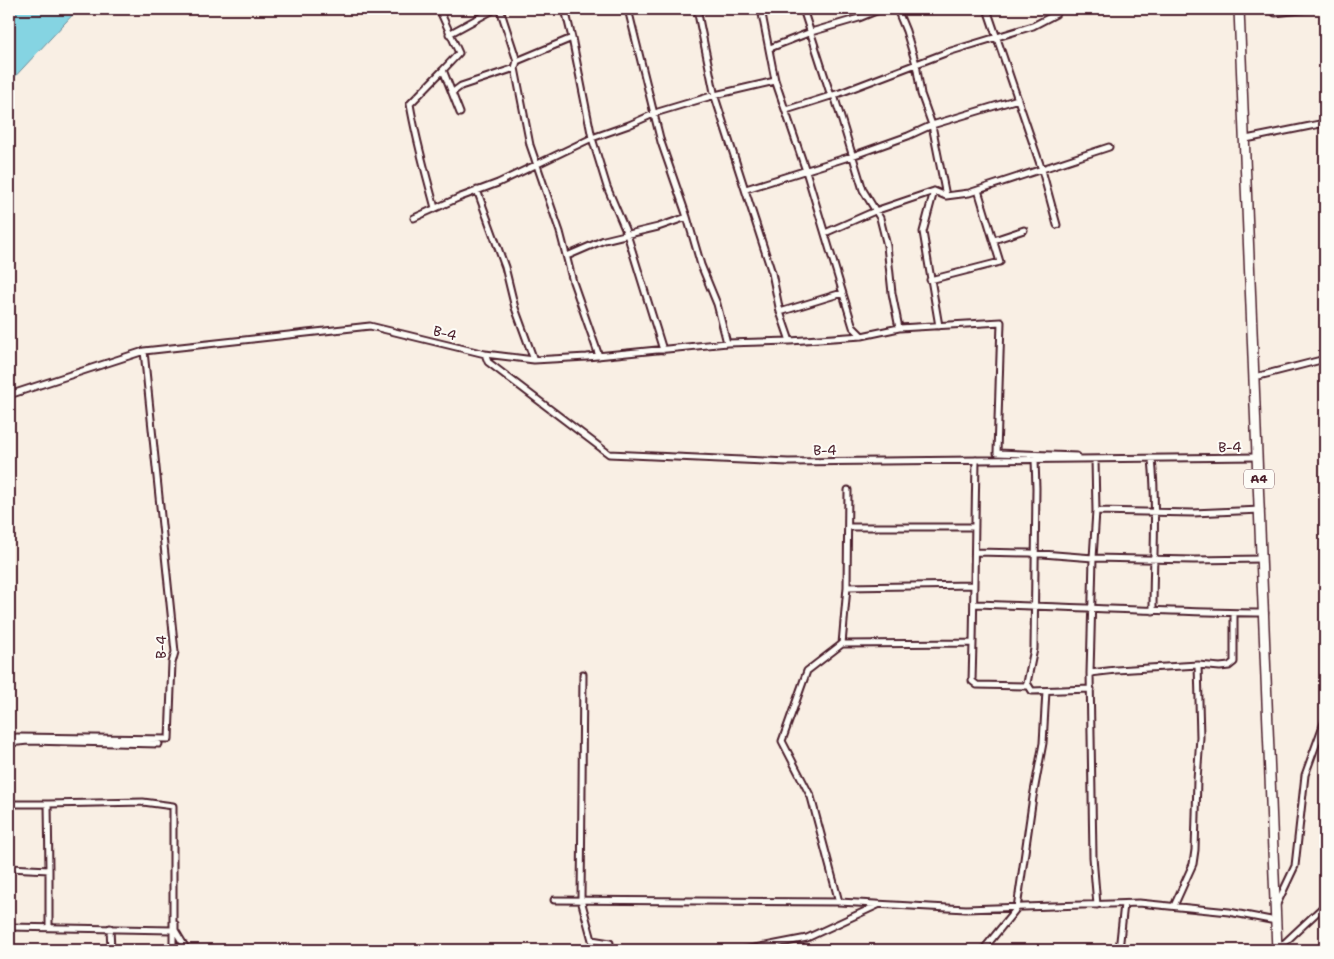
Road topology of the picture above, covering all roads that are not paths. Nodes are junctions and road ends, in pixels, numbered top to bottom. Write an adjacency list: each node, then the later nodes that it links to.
1 (439, 9): 17 (street)
2 (500, 9): 21 (street)
3 (564, 9): 19 (street)
4 (628, 9): 32 (street)
5 (698, 9): 27 (street)
6 (761, 9): 20 (street)
7 (803, 9): 16 (street)
8 (881, 9): 16 (street)
9 (897, 9): 22 (street)
10 (987, 9): 18 (street)
11 (1055, 9): 18 (street)
12 (1240, 9): 36 (highway, A4)
13 (1272, 9): 14 (street)
14 (1310, 9)
15 (491, 10): 17 (street)
16 (811, 32): 20 (street); 28 (street)
17 (449, 34): 24 (street)
18 (997, 36): 22 (street); 29 (street)
19 (572, 38): 21 (street); 35 (street)
20 (770, 48): 25 (street)
21 (517, 61): 23 (street)
22 (916, 64): 28 (street); 34 (street)
23 (516, 68): 26 (street); 39 (street)
24 (443, 70): 26 (street); 47 (street)
25 (775, 81): 27 (street); 30 (street)
26 (453, 92): 31 (street)
27 (715, 95): 32 (street); 42 (street)
28 (832, 95): 30 (street); 38 (street)
29 (1018, 99): 34 (street); 40 (street)
30 (786, 110): 41 (street)
31 (460, 113)
32 (654, 115): 35 (street); 50 (street)
33 (1325, 122): 36 (street)
34 (932, 125): 38 (street); 46 (street)
35 (592, 138): 39 (street); 54 (street)
36 (1246, 139): 71 (highway, A4)
37 (1108, 147): 40 (street)
38 (852, 156): 41 (street); 48 (street)
39 (537, 165): 43 (street); 56 (street)
40 (1042, 170): 44 (street); 51 (street)
41 (806, 171): 42 (street); 53 (street)
42 (746, 189): 59 (street)
43 (477, 190): 47 (street); 70 (street)
44 (978, 190): 46 (street); 55 (street)
45 (934, 191): 46 (street); 48 (street); 57 (street)
46 (946, 196)
47 (435, 208): 49 (street)
48 (875, 211): 53 (street); 61 (street)
49 (414, 218)
50 (687, 218): 54 (street); 64 (street)
51 (1056, 225)
52 (1024, 230): 55 (street)
53 (825, 233): 58 (street)
54 (626, 234): 56 (street); 65 (street)
55 (994, 240): 57 (street)
56 (567, 256): 68 (street)
57 (930, 280): 60 (street)
58 (842, 293): 59 (street); 62 (street)
59 (780, 312): 63 (street)
60 (939, 326): 61 (street); 73 (street)
61 (899, 328): 62 (street)
62 (862, 336): 63 (street)
63 (790, 341): 64 (street)
64 (727, 343): 65 (street)
65 (663, 350): 68 (street)
66 (144, 351): 67 (street, B-4); 72 (street); 106 (street, B-4)
67 (484, 354): 70 (street); 76 (street, B-4)
68 (599, 356): 70 (street)
69 (1325, 359): 71 (street)
70 (534, 360)
71 (1255, 377): 74 (highway, A4)
72 (9, 395)
73 (1149, 458): 74 (street, B-4); 75 (street, B-4); 81 (street)
74 (1258, 458): 79 (highway, A4)
75 (1096, 459): 77 (street, B-4); 80 (street)
76 (976, 460): 77 (street, B-4); 83 (street)
77 (1035, 460): 85 (street)
78 (848, 490): 82 (street)
79 (1261, 510): 81 (street); 87 (highway, A4)
80 (1096, 511): 81 (street); 86 (street)
81 (1153, 512): 88 (street)
82 (848, 527): 83 (street); 90 (street)
83 (975, 527): 84 (street)
84 (975, 552): 85 (street); 89 (street)
85 (1035, 553): 86 (street); 92 (street)
86 (1093, 558): 88 (street); 93 (street)
87 (1262, 558): 88 (street); 96 (highway, A4)
88 (1152, 559): 94 (street)
89 (974, 585): 90 (street); 91 (street)
90 (847, 587): 98 (street)
91 (974, 604): 92 (street); 97 (street)
92 (1033, 606): 93 (street); 102 (street)
93 (1092, 607): 94 (street); 100 (street)
94 (1153, 611): 95 (street)
95 (1234, 613): 96 (street); 99 (street)
96 (1264, 613): 119 (highway, A4)
97 (973, 643): 98 (street); 102 (street)
98 (842, 644): 116 (street)
99 (1198, 665): 100 (street); 121 (street)
100 (1090, 673): 103 (street)
101 (583, 674): 115 (street)
102 (1028, 686): 104 (street)
103 (1091, 689): 104 (street); 120 (street)
104 (1046, 692): 123 (street)
105 (1325, 720): 119 (street)
106 (9, 739)
107 (9, 743): 108 (street)
108 (159, 744)
109 (9, 804): 110 (street)
110 (48, 804): 112 (street); 113 (street)
111 (9, 868): 112 (street)
112 (49, 870): 126 (street)
113 (173, 877): 128 (street); 131 (street)
114 (554, 900): 115 (street)
115 (581, 900): 116 (street); 132 (street)
116 (839, 902): 117 (street)
117 (881, 904): 123 (street); 133 (street)
118 (1124, 904): 120 (street); 121 (street); 135 (street)
119 (1276, 904): 124 (highway, A4)
120 (1097, 905): 123 (street)
121 (1174, 906): 124 (street)
122 (1325, 906): 136 (street)
123 (1017, 908): 134 (street)
124 (1277, 921): 136 (highway, A4)
125 (9, 927): 126 (street)
126 (49, 927): 127 (street)
127 (110, 928): 128 (street); 129 (street)
128 (172, 930): 130 (street)
129 (111, 950)
130 (173, 950)
131 (187, 950)
132 (610, 950)
133 (744, 950)
134 (983, 950)
135 (1119, 950)
136 (1277, 950)

